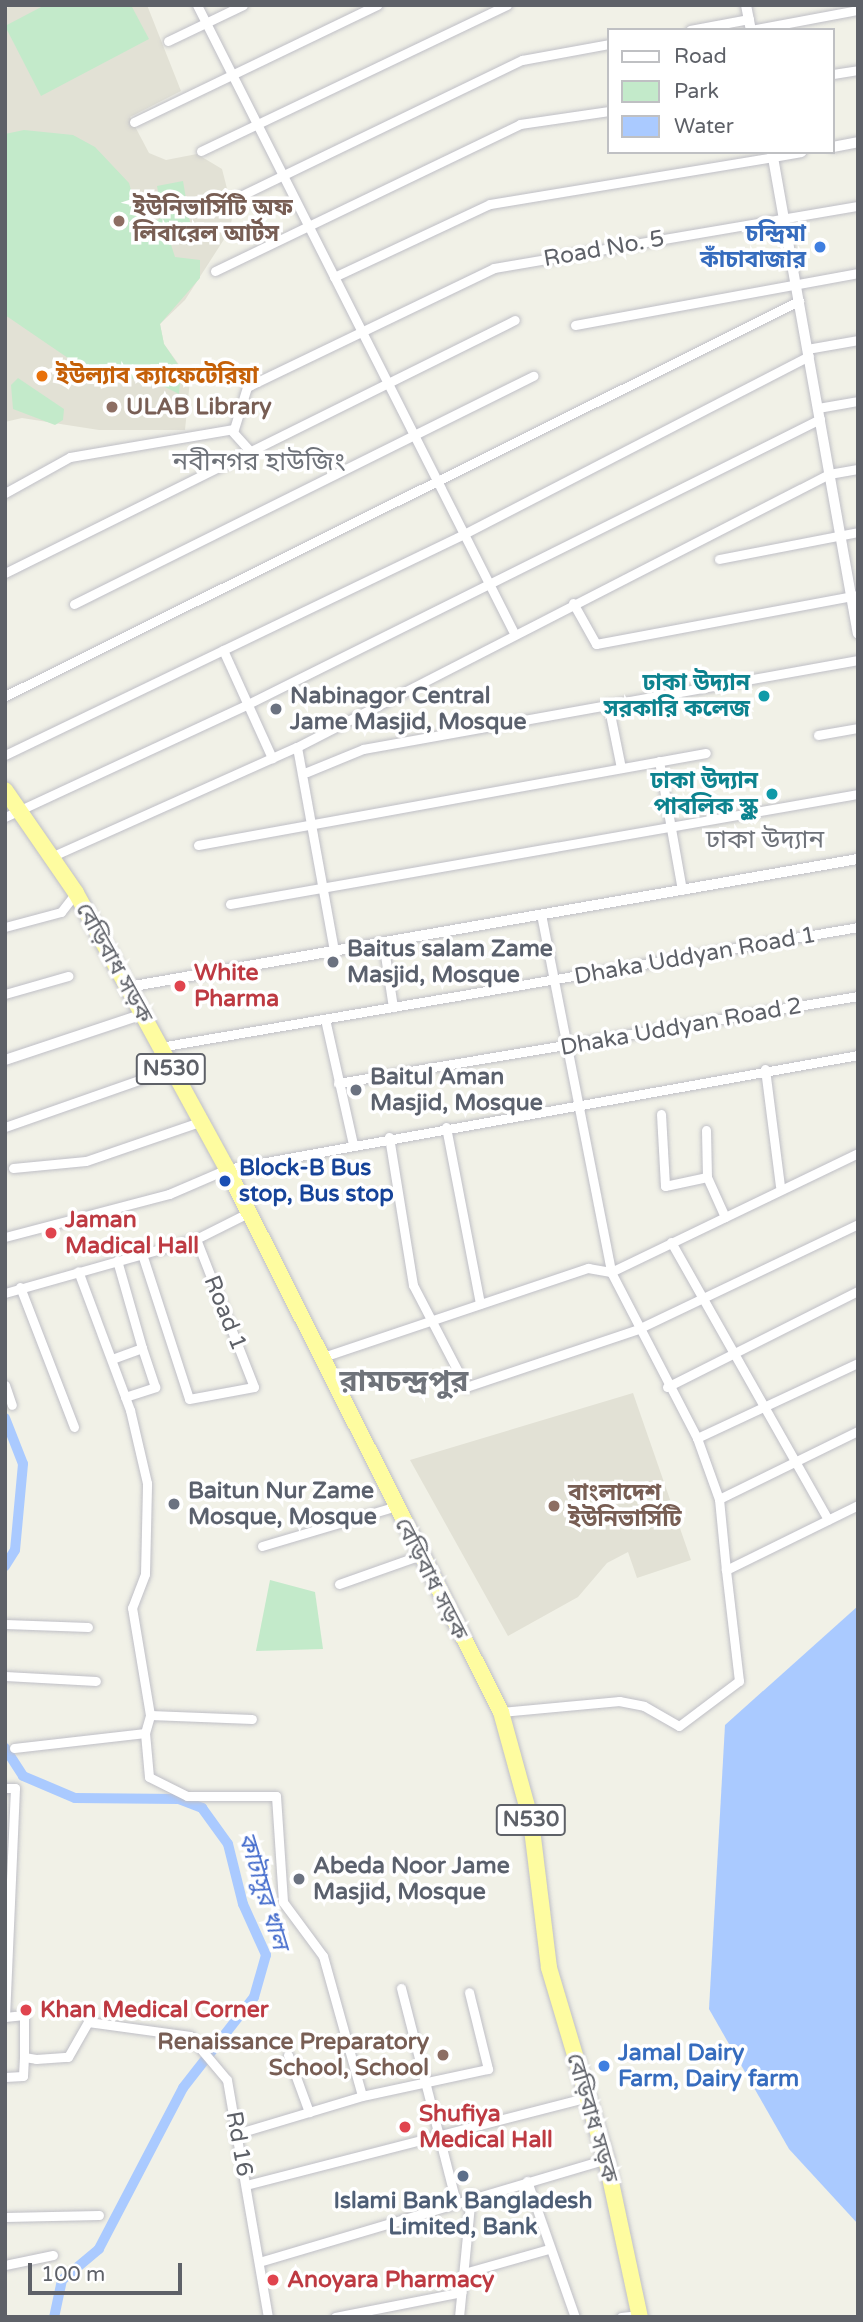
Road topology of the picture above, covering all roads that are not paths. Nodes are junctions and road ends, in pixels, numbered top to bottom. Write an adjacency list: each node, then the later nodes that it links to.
1 (197, 5): 7 (street)
2 (243, 5): 7 (street)
3 (377, 5): 14 (street)
4 (507, 5): 17 (street)
5 (746, 5): 8 (street)
6 (858, 10): 8 (street)
7 (206, 23): 10 (street); 14 (street)
8 (750, 26): 9 (street)
9 (720, 28)
10 (167, 41)
11 (608, 44): 22 (street)
12 (858, 69): 13 (street)
13 (835, 74)
14 (233, 77): 16 (street); 17 (street)
15 (608, 111): 26 (street)
16 (134, 122)
17 (258, 127): 20 (street); 22 (street)
18 (858, 142): 19 (street)
19 (835, 147)
20 (201, 151)
21 (773, 155): 25 (street); 29 (street)
22 (284, 178): 23 (street); 26 (street)
23 (234, 198)
24 (858, 206): 25 (street, Road No. 5)
25 (784, 219): 30 (street); 34 (street, Road No. 5)
26 (310, 229): 27 (street); 29 (street)
27 (215, 271)
28 (858, 273): 30 (street)
29 (334, 276): 34 (street)
30 (796, 284): 31 (street); 33 (street)
31 (799, 301): 36 (street); 46 (street)
32 (515, 320): 38 (street)
33 (575, 326)
34 (362, 331): 38 (street); 41 (street, Road No. 5)
35 (858, 340): 36 (street)
36 (808, 353): 40 (street); 49 (street)
37 (533, 376): 42 (street)
38 (388, 383): 42 (street); 43 (street)
39 (858, 401): 40 (street)
40 (819, 413): 45 (street); 53 (street)
41 (231, 430): 43 (street); 47 (street)
42 (414, 434): 46 (street); 56 (street)
43 (249, 450): 52 (street)
44 (858, 469): 45 (street)
45 (830, 474): 50 (street); 55 (street)
46 (437, 480): 49 (street); 61 (street)
47 (5, 494)
48 (858, 532): 50 (street)
49 (464, 534): 53 (street); 59 (street)
50 (840, 535): 51 (street); 54 (street)
51 (719, 559)
52 (5, 573)
53 (489, 584): 57 (street); 62 (street)
54 (855, 596): 55 (street); 58 (street)
55 (573, 603): 57 (street)
56 (74, 604)
57 (513, 631): 66 (street)
58 (858, 633)
59 (223, 650): 62 (street); 68 (street)
60 (858, 660): 63 (street)
61 (5, 696)
62 (247, 704): 69 (street); 75 (street)
63 (608, 704): 71 (street); 72 (street)
64 (858, 728): 65 (street)
65 (818, 735)
66 (297, 747): 69 (street); 72 (street)
67 (706, 753): 70 (street)
68 (5, 754)
69 (272, 758): 79 (street)
70 (659, 761): 71 (street); 77 (street)
71 (621, 768): 76 (street)
72 (307, 772): 76 (street)
73 (5, 790): 75 (highway, বেড়িবাধ সড়ক / N530)
74 (858, 794): 77 (street)
75 (13, 814): 79 (highway, বেড়িবাধ সড়ক / N530)
76 (311, 824): 78 (street); 81 (street)
77 (671, 827): 81 (street); 82 (street)
78 (198, 845)
79 (53, 856): 83 (highway, বেড়িবাধ সড়ক / N530)
80 (858, 859): 82 (street)
81 (323, 888): 84 (street); 89 (street)
82 (682, 890): 85 (street)
83 (76, 893): 86 (street); 92 (highway, বেড়িবাধ সড়ক / N530)
84 (230, 904)
85 (541, 914): 88 (street); 91 (street)
86 (5, 927)
87 (858, 927): 91 (street, Dhaka Uddyan Road 1)
88 (383, 942): 89 (street); 95 (street)
89 (334, 951): 92 (street)
90 (68, 976): 93 (street)
91 (554, 980): 95 (street, Dhaka Uddyan Road 1); 99 (street)
92 (128, 987): 96 (highway, বেড়িবাধ সড়ক / N530)
93 (5, 994)
94 (858, 996): 99 (street, Dhaka Uddyan Road 2)
95 (393, 1007): 97 (street, Dhaka Uddyan Road 1)
96 (143, 1014): 98 (highway, বেড়িবাধ সড়ক / N530); 101 (street)
97 (325, 1019): 98 (street, Dhaka Uddyan Road 1); 104 (street)
98 (160, 1046): 102 (highway, বেড়িবাধ সড়ক / N530)
99 (567, 1048): 104 (street, Dhaka Uddyan Road 2); 105 (street)
100 (858, 1055): 103 (street)
101 (5, 1060)
102 (171, 1069): 107 (highway, বেড়িবাধ সড়ক / N530); 109 (street)
103 (765, 1069): 105 (street); 117 (street)
104 (338, 1083): 112 (street)
105 (577, 1103): 108 (street); 127 (street)
106 (661, 1114): 116 (street)
107 (199, 1122): 114 (street); 115 (highway, বেড়িবাধ সড়ক / N530)
108 (446, 1126): 111 (street); 132 (street)
109 (5, 1127)
110 (706, 1130): 116 (street)
111 (389, 1137): 112 (street); 133 (street)
112 (353, 1144): 115 (street)
113 (858, 1153): 117 (street)
114 (13, 1168)
115 (227, 1169): 118 (highway, বেড়িবাধ সড়ক / N530); 121 (street)
116 (707, 1177): 119 (street)
117 (780, 1186): 119 (street)
118 (250, 1212): 122 (street); 137 (highway, বেড়িবাধ সড়ক / N530)
119 (725, 1217): 123 (street)
120 (858, 1224): 131 (street)
121 (5, 1237)
122 (196, 1239): 124 (street); 124 (street, Road 1)
123 (671, 1242): 127 (street); 131 (street)
124 (142, 1254): 125 (street)
125 (117, 1261): 126 (street); 135 (street)
126 (78, 1271): 128 (street); 138 (street)
127 (611, 1272): 132 (street); 134 (street)
128 (20, 1287): 130 (street); 145 (street)
129 (858, 1291): 136 (street)
130 (5, 1293)
131 (704, 1298): 134 (street); 136 (street)
132 (480, 1304): 133 (street)
133 (428, 1324): 134 (street); 137 (street)
134 (638, 1329): 141 (street)
135 (142, 1348): 138 (street); 142 (street)
136 (736, 1350): 141 (street); 144 (street)
137 (323, 1357): 151 (highway, বেড়িবাধ সড়ক / N530)
138 (111, 1359): 142 (street)
139 (858, 1363): 144 (street)
140 (5, 1385): 143 (street)
141 (667, 1387): 147 (street)
142 (125, 1397): 162 (street)
143 (12, 1405)
144 (768, 1409): 147 (street); 148 (street)
145 (74, 1427)
146 (858, 1432): 148 (street)
147 (697, 1438): 149 (street)
148 (794, 1462): 149 (street); 152 (street)
149 (719, 1499): 155 (street)
150 (858, 1505): 152 (street)
151 (394, 1507): 153 (street); 154 (highway, বেড়িবাধ সড়ক / N530)
152 (828, 1520): 155 (street)
153 (262, 1546)
154 (418, 1556): 156 (street); 161 (highway, বেড়িবাধ সড়ক / N530)
155 (726, 1570): 161 (street)
156 (339, 1584)
157 (5, 1624): 158 (street)
158 (88, 1627)
159 (5, 1676): 160 (street)
160 (96, 1681)
161 (501, 1712): 176 (highway, বেড়িবাধ সড়ক / N530)
162 (150, 1715): 163 (street); 164 (street)
163 (252, 1719)
164 (145, 1733): 165 (street); 175 (street)
165 (14, 1748)
166 (5, 1788): 167 (street)
167 (10, 1843): 170 (street)
168 (401, 1988): 174 (street)
169 (469, 1992): 174 (street)
170 (5, 2017): 172 (street)
171 (288, 2055): 177 (street)
172 (24, 2057): 173 (street); 178 (street, Rd 16)
173 (5, 2077)
174 (423, 2082): 175 (street); 179 (street)
175 (362, 2096): 177 (street)
176 (586, 2098): 179 (street); 180 (highway, বেড়িবাধ সড়ক / N530)
177 (309, 2112): 178 (street)
178 (240, 2133): 182 (street, Rd 16)
179 (436, 2133): 182 (street); 184 (street)
180 (606, 2160): 181 (street); 193 (highway, বেড়িবাধ সড়ক / N530)
181 (527, 2181): 183 (street); 187 (street)
182 (246, 2185): 189 (street, Rd 16)
183 (471, 2195): 184 (street); 191 (street)
184 (455, 2199): 189 (street)
185 (99, 2215): 186 (street)
186 (5, 2217)
187 (549, 2249): 191 (street); 197 (street)
188 (53, 2255): 190 (street)
189 (260, 2262): 194 (street, Rd 16)
190 (5, 2265)
191 (464, 2273): 192 (street)
192 (462, 2292): 195 (street); 196 (street)
193 (640, 2316): 198 (street)
194 (268, 2317)
195 (335, 2317)
196 (459, 2317)
197 (575, 2317)
198 (621, 2317)

